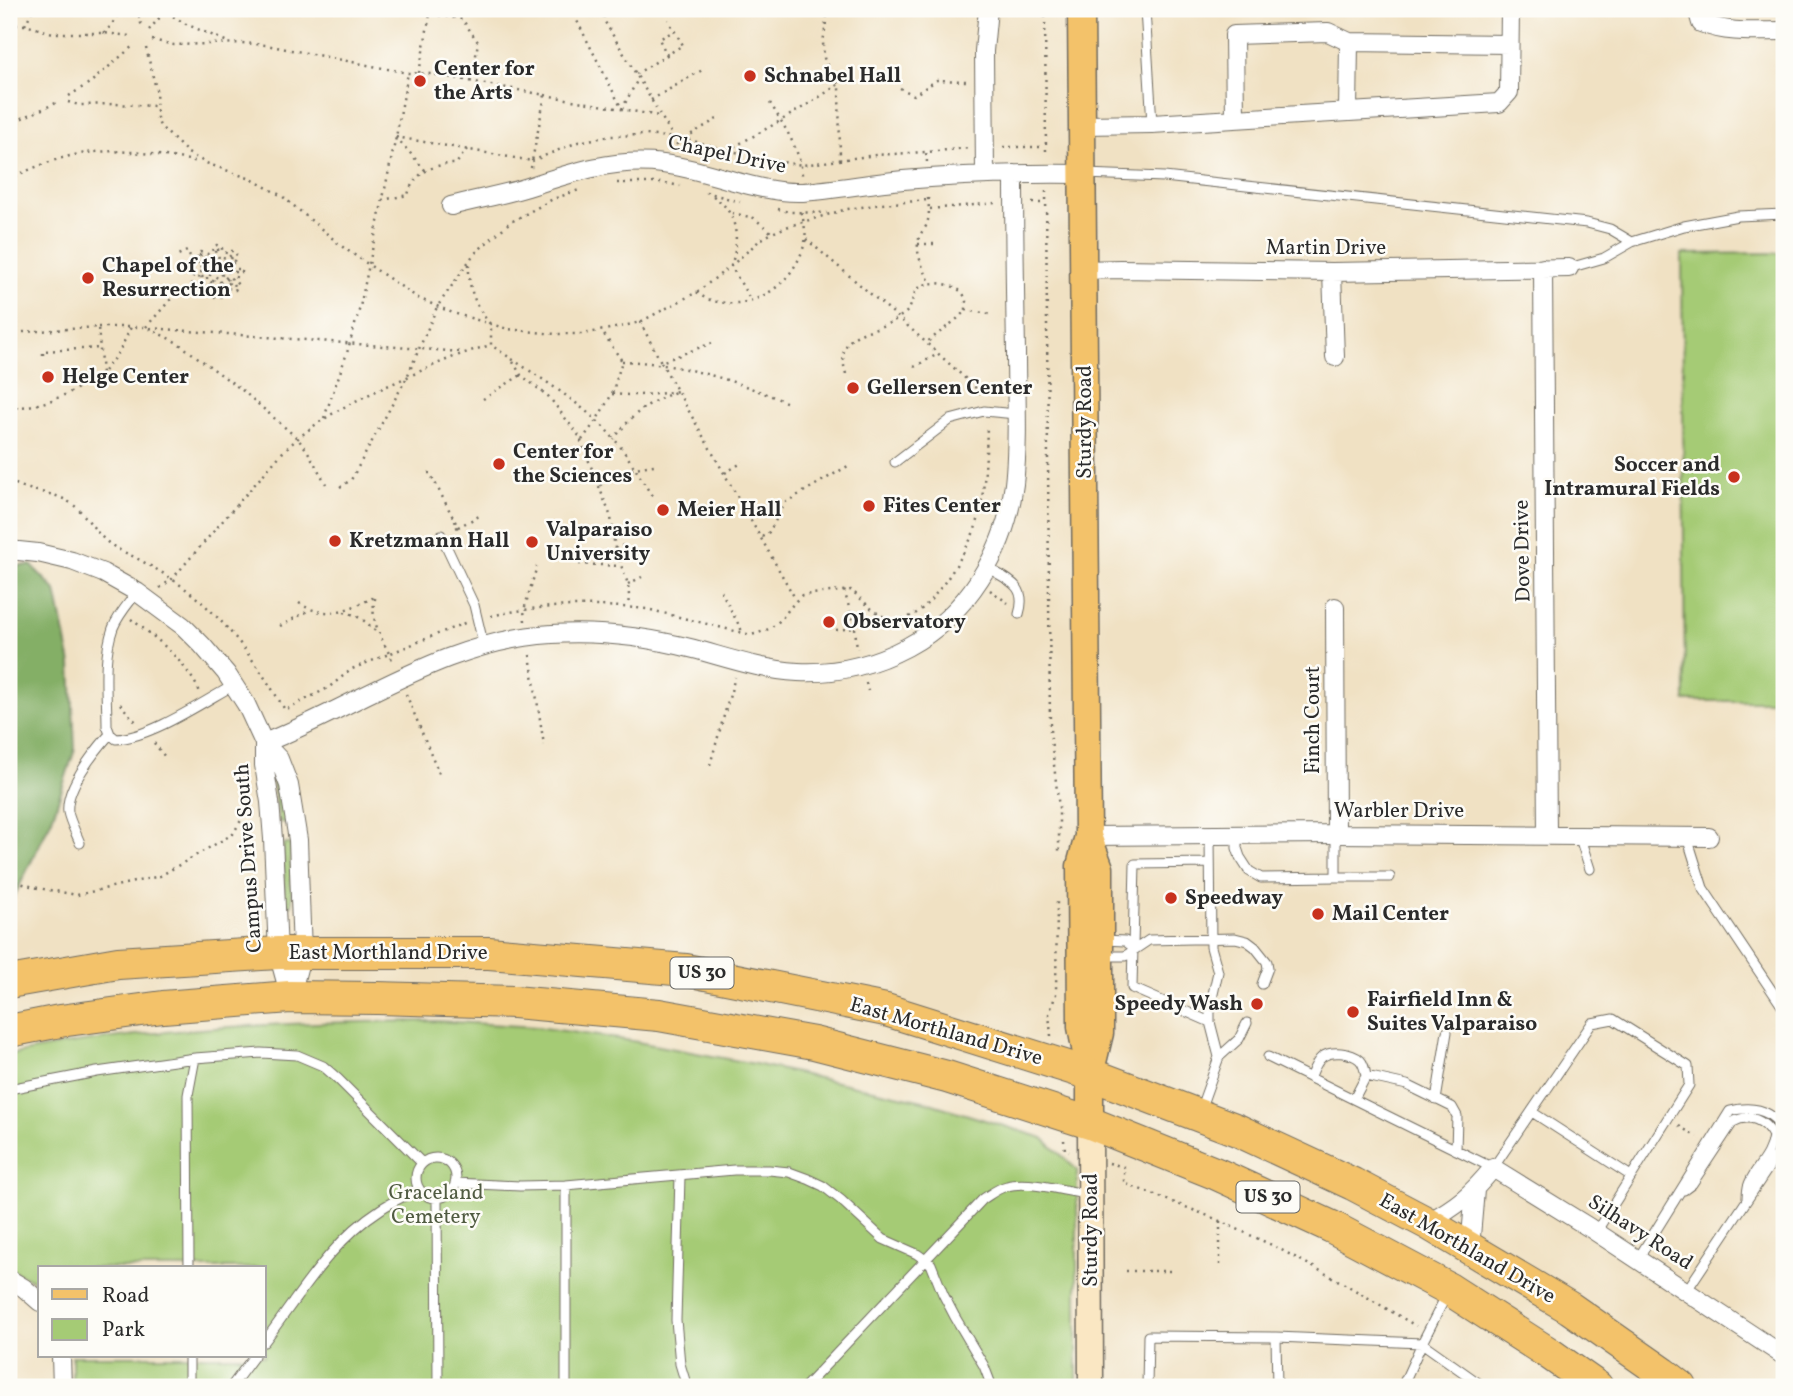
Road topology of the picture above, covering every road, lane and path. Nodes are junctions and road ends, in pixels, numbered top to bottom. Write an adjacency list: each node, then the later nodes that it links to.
1 (33, 9): 18 (path)
2 (121, 9): 23 (path)
3 (137, 9): 19 (path)
4 (431, 9): 14 (path)
5 (571, 9): 49 (path)
6 (602, 9): 36 (path)
7 (828, 9): 40 (path)
8 (988, 9): 39 (street)
9 (1045, 9): 61 (path)
10 (1081, 9): 57 (main road, Sturdy Road)
11 (1145, 9): 56 (lane)
12 (1510, 9): 28 (street)
13 (164, 10): 20 (path); 27 (path)
14 (430, 14): 35 (path); 38 (path)
15 (1699, 16): 22 (street)
16 (668, 20): 21 (path)
17 (9, 25): 18 (path)
18 (25, 25): 23 (path)
19 (142, 27)
20 (149, 30)
21 (674, 31): 31 (path); 31 (path)
22 (1784, 31)
23 (103, 33): 24 (path)
24 (130, 36)
25 (152, 40): 27 (path)
26 (1349, 42): 28 (street); 50 (street); 53 (street)
27 (232, 44): 34 (path)
28 (1509, 44): 50 (street)
29 (134, 46): 43 (path)
30 (146, 48): 48 (path)
31 (667, 54): 36 (path)
32 (704, 69): 44 (path)
33 (858, 71): 40 (path)
34 (408, 73): 35 (path); 58 (path)
35 (419, 74): 38 (path)
36 (636, 74): 37 (path)
37 (638, 79): 44 (path); 49 (path)
38 (472, 81): 42 (path)
39 (984, 81): 41 (path); 72 (street)
40 (839, 84): 54 (path); 65 (path)
41 (900, 88)
42 (545, 94): 49 (path); 66 (path)
43 (69, 96)
44 (651, 100): 51 (path)
45 (55, 103): 55 (path)
46 (68, 103): 48 (path)
47 (770, 103): 54 (path)
48 (156, 106): 67 (path)
49 (622, 109): 51 (path)
50 (1348, 112): 53 (street)
51 (661, 117): 59 (path)
52 (717, 119): 60 (path)
53 (1235, 119): 56 (street)
54 (781, 120): 63 (path); 68 (path)
55 (9, 124)
56 (1152, 124): 57 (street)
57 (1082, 125): 71 (main road, Sturdy Road)
58 (396, 137): 62 (path); 69 (path); 79 (path)
59 (674, 138): 60 (path); 66 (path); 74 (path)
60 (686, 139): 63 (path)
61 (1045, 147)
62 (467, 149): 66 (path); 69 (path)
63 (728, 150): 68 (path)
64 (926, 152): 65 (path)
65 (840, 160): 68 (path)
66 (532, 161)
67 (206, 163): 73 (path); 95 (path)
68 (802, 165)
69 (425, 170): 79 (path)
70 (1014, 174): 71 (street, Chapel Drive); 72 (street, Chapel Drive); 141 (street)
71 (1083, 174): 90 (lane); 99 (main road, Sturdy Road)
72 (985, 175): 74 (street, Chapel Drive)
73 (9, 178)
74 (686, 178): 75 (path); 78 (path); 82 (street, Chapel Drive)
75 (607, 184)
76 (587, 188): 94 (path)
77 (700, 190): 78 (path)
78 (708, 193): 85 (path)
79 (382, 200): 95 (path)
80 (1001, 203): 83 (path)
81 (1023, 203): 217 (path)
82 (451, 205)
83 (930, 209): 87 (path); 91 (path)
84 (801, 212): 87 (path)
85 (730, 213): 88 (path); 96 (path)
86 (1784, 214): 90 (lane)
87 (803, 222): 88 (path); 89 (path)
88 (772, 233): 96 (path)
89 (806, 239): 105 (path); 109 (path)
90 (1632, 242): 98 (lane)
91 (918, 244): 92 (path); 103 (path)
92 (936, 244)
93 (178, 255): 101 (path)
94 (469, 261): 106 (path); 111 (path)
95 (370, 266): 106 (path); 119 (path)
96 (731, 266): 104 (path); 105 (path)
97 (1543, 268): 98 (street, Martin Drive); 102 (street, Martin Drive); 211 (street, Dove Drive)
98 (1569, 268)
99 (1083, 270): 102 (street, Martin Drive); 213 (main road, Sturdy Road)
100 (215, 271): 101 (path)
101 (193, 272): 114 (path)
102 (1332, 272): 126 (street)
103 (931, 284): 107 (path); 109 (path)
104 (697, 292): 105 (path); 110 (path)
105 (751, 301)
106 (437, 307): 111 (path); 122 (path)
107 (966, 310): 108 (path); 118 (path)
108 (989, 314)
109 (899, 318): 118 (path); 132 (path)
110 (640, 322): 115 (path); 129 (path)
111 (491, 325): 115 (path); 120 (path)
112 (98, 327): 113 (path); 116 (path); 121 (path)
113 (131, 327): 114 (path); 131 (path)
114 (146, 327): 119 (path); 145 (path)
115 (601, 331): 128 (path)
116 (9, 333)
117 (712, 342): 129 (path)
118 (926, 342): 124 (path)
119 (350, 343): 122 (path); 142 (path)
120 (491, 345): 123 (path); 127 (path)
121 (100, 348): 125 (path); 131 (path)
122 (419, 348): 123 (path); 134 (path)
123 (463, 352): 134 (path)
124 (938, 354): 130 (path); 137 (path)
125 (43, 355)
126 (1335, 357)
127 (511, 359): 133 (path); 143 (path)
128 (622, 361): 129 (path); 136 (path)
129 (662, 363): 135 (path); 139 (path)
130 (914, 367)
131 (102, 374): 140 (path)
132 (846, 374)
133 (522, 375): 138 (path); 147 (path)
134 (407, 377): 142 (path); 158 (path)
135 (678, 391): 136 (path); 146 (path); 154 (path)
136 (612, 394): 143 (path)
137 (982, 396)
138 (483, 399)
139 (788, 403)
140 (9, 408)
141 (1016, 414): 149 (lane); 170 (street)
142 (324, 418): 145 (path)
143 (596, 421): 146 (path); 147 (path)
144 (987, 426): 175 (path)
145 (297, 438): 156 (path); 172 (path)
146 (614, 439): 152 (path)
147 (581, 441): 157 (path)
148 (743, 462): 154 (path)
149 (895, 462)
150 (654, 465): 152 (path)
151 (848, 466): 163 (path)
152 (634, 468): 157 (path); 159 (path)
153 (428, 473): 161 (path)
154 (724, 473): 163 (path)
155 (9, 481): 172 (path)
156 (326, 484)
157 (600, 485): 166 (path)
158 (340, 487)
159 (654, 499)
160 (481, 515): 161 (path)
161 (458, 527): 162 (path)
162 (442, 536): 187 (lane)
163 (762, 537): 178 (path)
164 (624, 545): 166 (path)
165 (9, 550): 177 (street, Campus Drive South)
166 (615, 550): 169 (path)
167 (579, 564): 169 (path)
168 (537, 566): 183 (path)
169 (620, 566): 173 (path)
170 (986, 567): 185 (lane); 195 (street)
171 (642, 577): 173 (path)
172 (172, 579): 174 (path); 194 (path)
173 (628, 584): 180 (path)
174 (157, 590)
175 (844, 590): 178 (path); 189 (path)
176 (721, 591): 190 (path)
177 (137, 592): 197 (street, Campus Drive South); 201 (lane)
178 (797, 600): 190 (path)
179 (299, 603): 182 (path)
180 (630, 607): 183 (path); 190 (path)
181 (1335, 607): 209 (street, Finch Court)
182 (309, 610): 184 (path); 188 (path)
183 (524, 610): 187 (path); 192 (path)
184 (340, 611): 191 (path); 191 (path)
185 (1019, 614)
186 (131, 619): 199 (path)
187 (478, 619): 193 (lane); 194 (path)
188 (280, 626)
189 (836, 630)
190 (745, 634): 195 (path)
191 (380, 636): 194 (path)
192 (528, 637): 193 (street); 195 (street); 203 (path)
193 (484, 647): 196 (street)
194 (389, 653): 196 (path)
195 (740, 662): 205 (path)
196 (399, 678): 202 (street); 206 (path)
197 (234, 685): 199 (lane); 202 (street, Campus Drive South)
198 (117, 700): 200 (path)
199 (205, 702): 200 (lane)
200 (145, 732): 201 (lane); 204 (path)
201 (110, 734): 216 (lane)
202 (264, 743): 227 (street, Campus Drive South); 227 (street, Campus Drive South)
203 (544, 745)
204 (165, 757)
205 (710, 765)
206 (441, 778)
207 (244, 796): 222 (path)
208 (1237, 834): 209 (street, Warbler Drive); 210 (street, Warbler Drive); 220 (lane)
209 (1336, 834): 211 (street, Warbler Drive); 220 (lane)
210 (1210, 835): 213 (street, Warbler Drive); 218 (lane)
211 (1548, 835): 212 (street, Warbler Drive)
212 (1579, 835): 214 (street, Warbler Drive); 219 (lane)
213 (1088, 836): 225 (main road, Sturdy Road); 240 (main road, Sturdy Road)
214 (1687, 837): 215 (street, Warbler Drive); 231 (lane)
215 (1709, 837)
216 (80, 843)
217 (1059, 857)
218 (1210, 863): 224 (lane); 226 (lane)
219 (1590, 869)
220 (1336, 877): 221 (lane)
221 (1390, 877)
222 (9, 880)
223 (1057, 896): 232 (path)
224 (1211, 939): 226 (lane); 229 (lane); 233 (lane)
225 (1101, 948): 226 (lane); 226 (lane); 240 (main road, Sturdy Road)
226 (1134, 948): 233 (lane)
227 (290, 953): 228 (highway, East Morthland Drive / US 30); 230 (street, Campus Drive South); 240 (highway, East Morthland Drive / US 30)
228 (9, 982)
229 (1262, 984)
230 (290, 997): 235 (highway, East Morthland Drive / US 30); 249 (highway, East Morthland Drive / US 30)
231 (1784, 1009)
232 (1049, 1014)
233 (1210, 1022): 237 (lane)
234 (1247, 1023): 237 (lane)
235 (9, 1031)
236 (1447, 1032): 245 (lane)
237 (1219, 1057): 247 (lane)
238 (1268, 1057): 242 (lane)
239 (195, 1058): 243 (lane); 252 (lane); 272 (lane)
240 (1090, 1074): 247 (highway, East Morthland Drive / US 30); 249 (main road, Sturdy Road)
241 (1366, 1076): 242 (lane); 244 (lane); 245 (lane)
242 (1310, 1078): 244 (lane)
243 (9, 1089)
244 (1354, 1099): 251 (lane)
245 (1436, 1100): 251 (lane)
246 (1532, 1112): 248 (lane); 254 (lane); 256 (lane)
247 (1198, 1115): 266 (highway, East Morthland Drive / US 30)
248 (1667, 1119): 250 (path); 256 (lane)
249 (1090, 1123): 262 (street, Sturdy Road); 276 (highway, East Morthland Drive / US 30)
250 (1709, 1144): 261 (lane); 264 (lane)
251 (1456, 1150): 254 (lane)
252 (422, 1163): 257 (lane); 259 (lane)
253 (1124, 1167): 265 (path)
254 (1493, 1168): 260 (street); 267 (street, Silhavy Road)
255 (680, 1176): 258 (lane); 269 (lane); 292 (lane)
256 (1631, 1176): 267 (lane)
257 (455, 1183): 258 (lane); 263 (lane)
258 (566, 1185): 291 (lane)
259 (419, 1189): 263 (lane); 281 (lane)
260 (1475, 1190): 266 (street); 268 (street)
261 (1679, 1193): 264 (lane); 270 (lane)
262 (1091, 1195): 269 (lane); 295 (street, Sturdy Road)
263 (437, 1198): 290 (lane)
264 (1747, 1200): 277 (lane)
265 (1220, 1221): 271 (path); 279 (path)
266 (1427, 1223): 268 (highway, East Morthland Drive / US 30)
267 (1596, 1232): 270 (street, Silhavy Road)
268 (1470, 1248): 301 (highway, East Morthland Drive / US 30)
269 (926, 1259): 293 (lane); 294 (lane)
270 (1638, 1259): 277 (street, Silhavy Road)
271 (1220, 1265)
272 (189, 1266)
273 (1126, 1271): 274 (path)
274 (1172, 1271)
275 (9, 1279): 278 (street)
276 (1449, 1289): 279 (lane); 300 (highway, East Morthland Drive / US 30)
277 (1687, 1290): 283 (street, Silhavy Road)
278 (38, 1300)
279 (1427, 1334): 282 (lane)
280 (1276, 1337): 282 (lane); 296 (lane); 297 (lane)
281 (266, 1339)
282 (1422, 1343): 298 (lane); 299 (lane)
283 (1784, 1356)
284 (61, 1358): 287 (street)
285 (189, 1358): 288 (lane)
286 (252, 1358): 289 (lane)
287 (62, 1387)
288 (189, 1387)
289 (230, 1387)
290 (438, 1387)
291 (566, 1387)
292 (687, 1387)
293 (805, 1387)
294 (992, 1387)
295 (1091, 1387)
296 (1147, 1387)
297 (1277, 1387)
298 (1402, 1387)
299 (1484, 1387)
300 (1597, 1387)
301 (1681, 1387)

